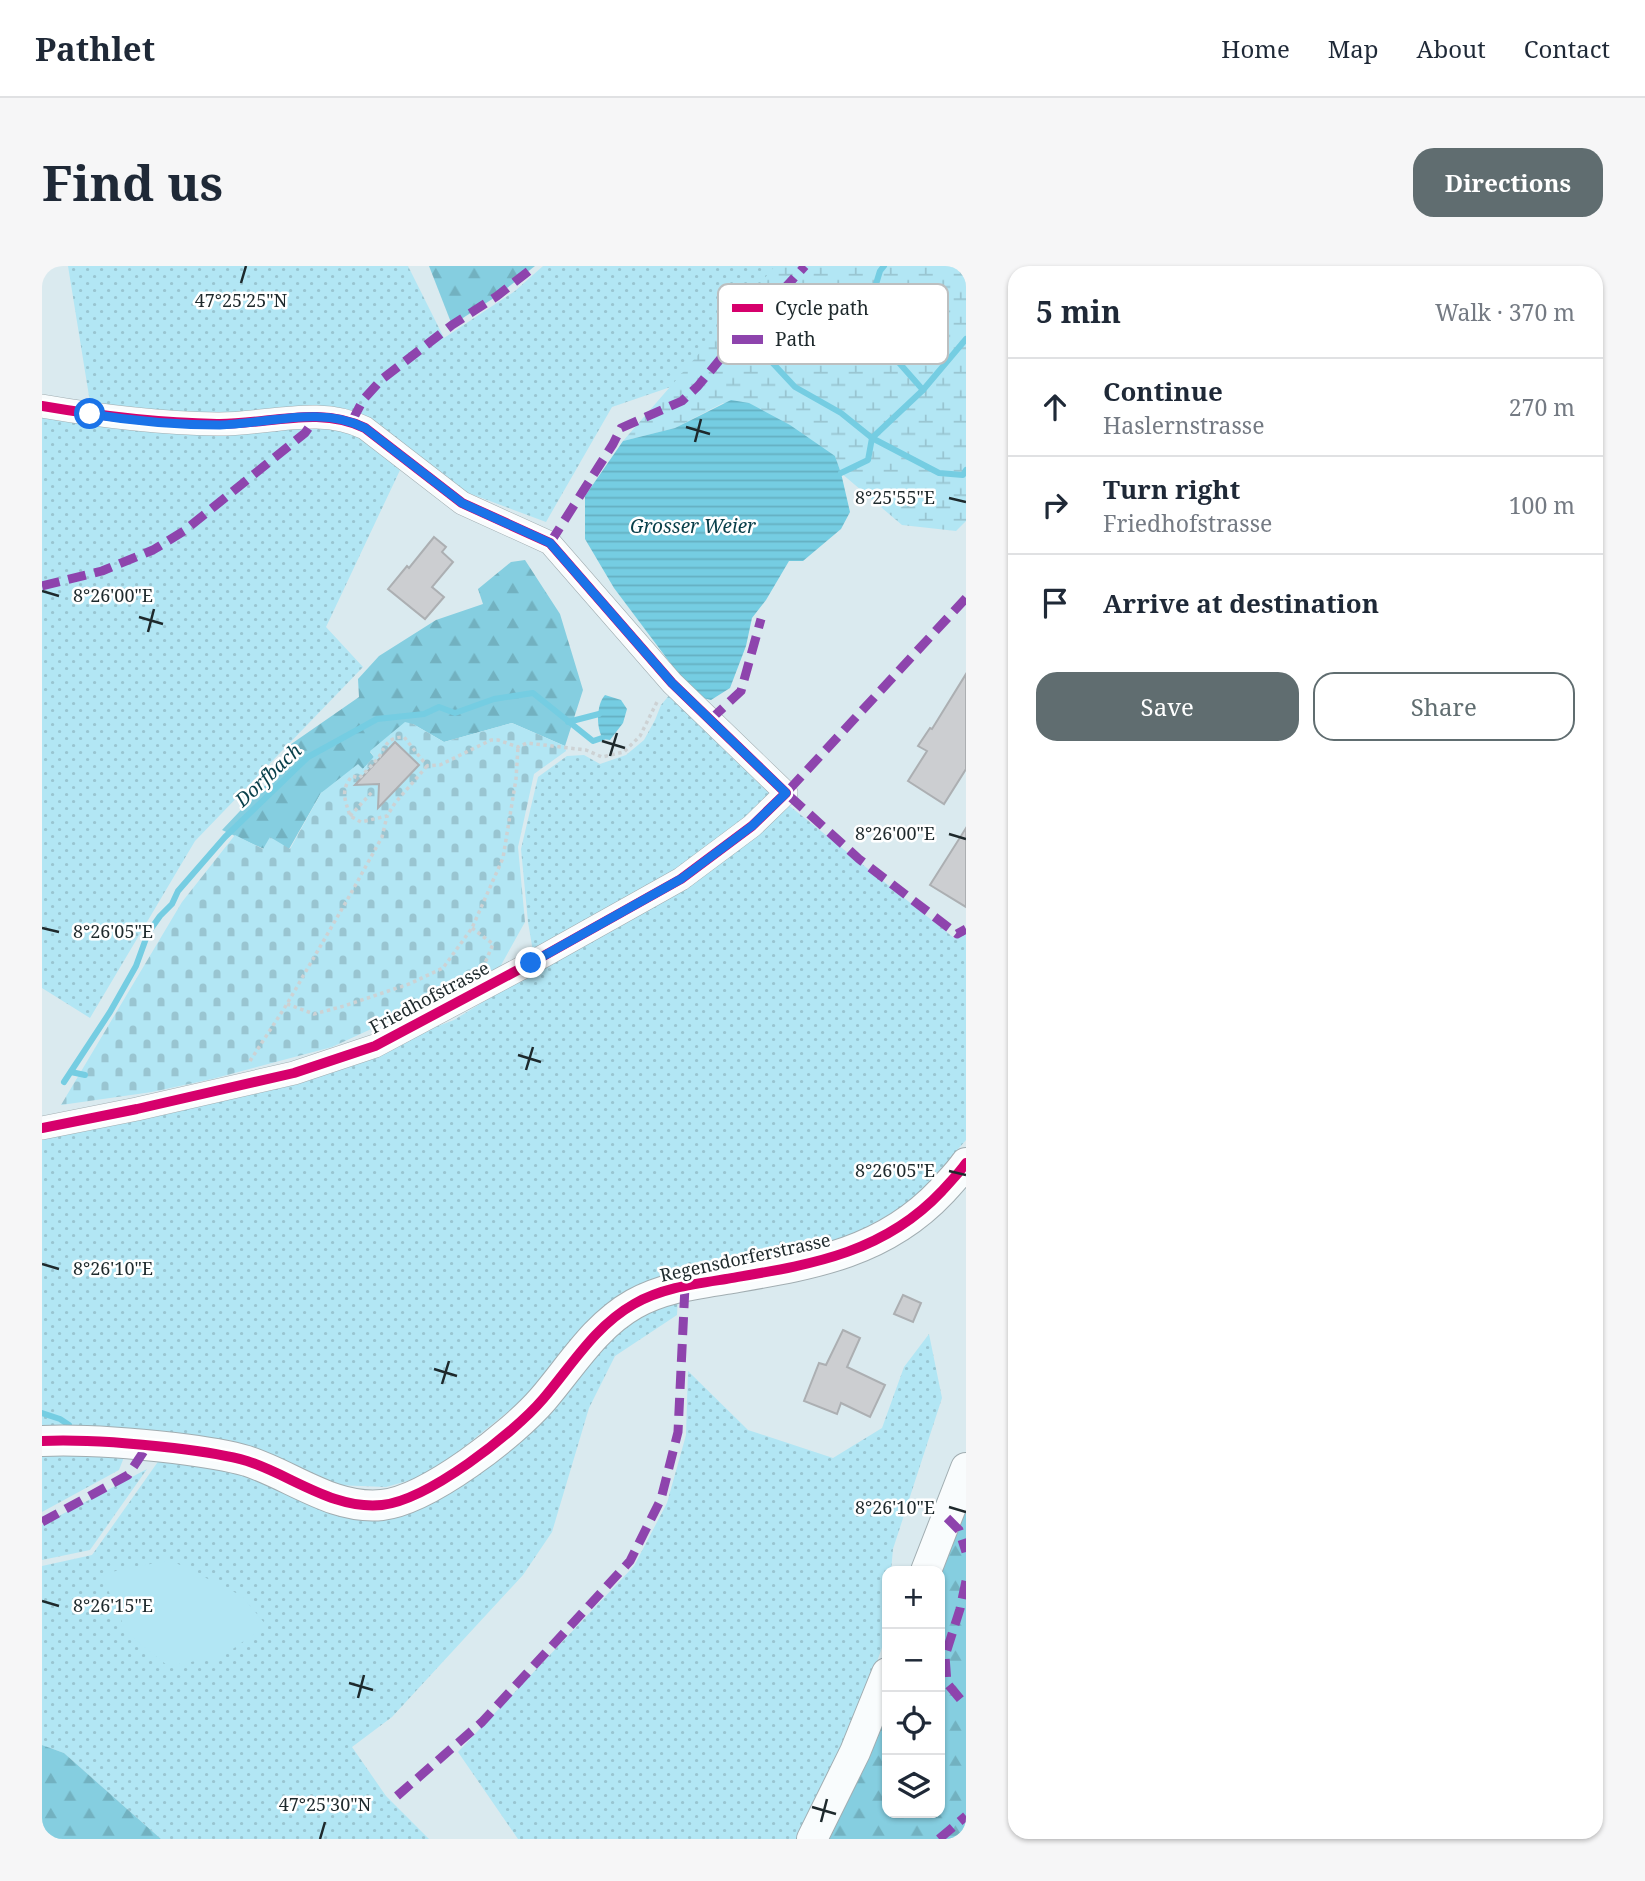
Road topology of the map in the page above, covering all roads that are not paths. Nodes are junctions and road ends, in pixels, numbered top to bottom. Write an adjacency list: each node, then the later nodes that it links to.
1 (42, 405): 2 (street, Friedhofstrasse)
2 (42, 1128)
3 (966, 1163): 4 (street, Regensdorferstrasse)
4 (42, 1441)
5 (966, 1468): 6 (street)
6 (928, 1566)
7 (882, 1685): 8 (street)
8 (812, 1839)

